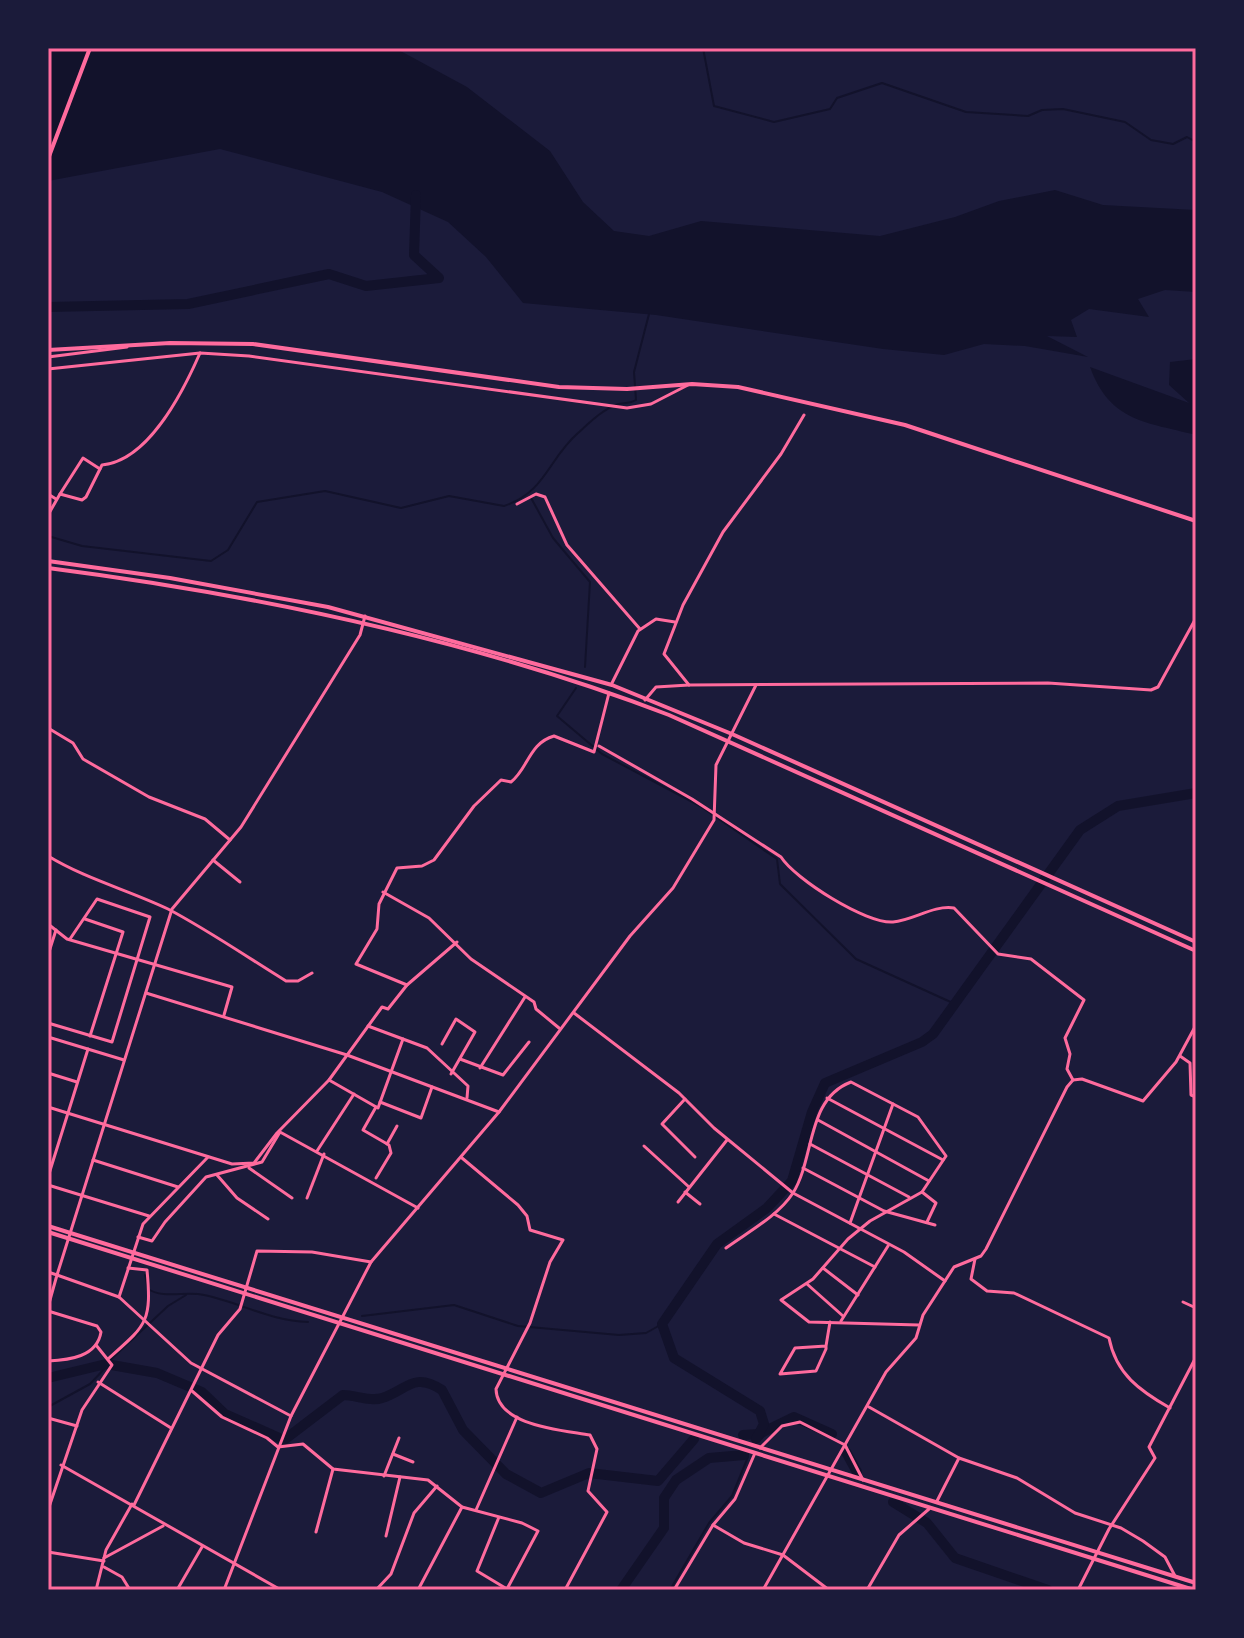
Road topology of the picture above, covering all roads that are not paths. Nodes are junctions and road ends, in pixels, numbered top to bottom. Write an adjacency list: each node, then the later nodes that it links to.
1 (90, 48): 2 (main road)
2 (48, 159)
3 (139, 344): 4 (main road); 6 (street); 8 (main road)
4 (48, 350)
5 (200, 353): 7 (street); 8 (street); 10 (street)
6 (48, 357)
7 (48, 369)
8 (692, 384): 16 (main road)
9 (804, 415): 21 (street)
10 (100, 469): 12 (street); 12 (street)
11 (48, 494): 13 (street)
12 (60, 494): 13 (street)
13 (56, 499): 15 (street)
14 (517, 504): 23 (street)
15 (48, 515)
16 (1196, 521)
17 (48, 561): 19 (main road)
18 (48, 568): 22 (main road)
19 (365, 616): 22 (street); 24 (main road)
20 (1196, 618): 26 (street)
21 (675, 622): 23 (street); 25 (street)
22 (363, 625): 27 (main road); 35 (street)
23 (640, 629): 24 (street)
24 (612, 685): 28 (main road)
25 (689, 685): 26 (street); 28 (street)
26 (756, 685): 31 (street)
27 (609, 693): 29 (main road); 33 (street)
28 (646, 698): 29 (street); 31 (main road)
29 (643, 705): 32 (main road)
30 (48, 728): 35 (street)
31 (732, 734): 32 (street); 46 (main road)
32 (728, 741): 34 (street); 47 (main road)
33 (599, 746): 34 (street); 39 (street)
34 (715, 814): 56 (street); 77 (street)
35 (230, 840): 37 (street)
36 (48, 856): 40 (street)
37 (213, 860): 38 (street); 40 (street)
38 (240, 882)
39 (383, 892): 45 (street); 53 (street)
40 (171, 911): 51 (street); 52 (street)
41 (83, 919): 44 (street); 48 (street); 50 (street)
42 (48, 924): 43 (street)
43 (56, 930): 44 (street); 49 (street)
44 (70, 939): 48 (street)
45 (457, 942): 53 (street); 55 (street)
46 (1196, 942)
47 (1196, 951)
48 (116, 954): 50 (street); 62 (street)
49 (48, 955)
50 (137, 960): 51 (street); 62 (street)
51 (154, 965): 54 (street); 57 (street)
52 (312, 973)
53 (407, 985): 60 (street)
54 (146, 993): 57 (street); 71 (street)
55 (525, 996): 61 (street); 72 (street)
56 (573, 1013): 61 (street); 84 (street)
57 (223, 1016): 68 (street)
58 (48, 1023): 62 (street)
59 (1196, 1025): 69 (street)
60 (368, 1026): 64 (street); 68 (street)
61 (560, 1029): 89 (street)
62 (90, 1036)
63 (48, 1037): 67 (street)
64 (403, 1039): 73 (street); 75 (street)
65 (529, 1042): 72 (street)
66 (442, 1044): 70 (street)
67 (88, 1049): 71 (street); 78 (street)
68 (347, 1055): 73 (street); 76 (street)
69 (1180, 1056): 77 (street); 81 (street)
70 (460, 1059): 72 (street); 75 (street)
71 (124, 1060): 92 (street)
72 (480, 1068)
73 (391, 1072): 79 (street); 85 (street)
74 (48, 1073): 78 (street)
75 (451, 1074): 82 (street)
76 (329, 1080): 80 (street); 95 (street)
77 (1073, 1080): 147 (street)
78 (77, 1082): 90 (street)
79 (433, 1086): 82 (street); 85 (street)
80 (354, 1094): 88 (street); 102 (street)
81 (1196, 1097)
82 (467, 1098): 89 (street)
83 (827, 1098): 86 (street); 91 (street); 94 (street)
84 (685, 1099): 96 (street); 107 (street)
85 (380, 1102): 88 (street)
86 (893, 1104): 94 (street); 109 (street)
87 (48, 1107): 90 (street)
88 (376, 1107): 97 (street)
89 (499, 1112): 106 (street)
90 (67, 1113): 92 (street); 101 (street)
91 (818, 1120): 98 (street); 103 (street)
92 (105, 1124): 105 (street); 108 (street)
93 (397, 1126): 97 (street)
94 (883, 1127): 103 (street); 109 (street)
95 (280, 1132): 102 (street); 105 (street); 110 (street)
96 (727, 1140): 119 (street); 122 (street)
97 (387, 1144): 115 (street)
98 (810, 1144): 111 (street); 113 (street)
99 (48, 1146): 101 (street)
100 (644, 1146): 119 (street)
101 (56, 1149): 114 (street)
102 (317, 1151): 104 (street)
103 (875, 1151): 113 (street); 116 (street)
104 (324, 1154): 126 (street); 130 (street)
105 (208, 1157): 118 (street)
106 (461, 1157): 130 (street); 175 (street)
107 (695, 1157)
108 (93, 1160): 118 (street); 123 (street)
109 (943, 1160): 116 (street)
110 (249, 1168): 112 (street); 125 (street)
111 (803, 1168): 122 (street); 127 (street)
112 (217, 1174): 134 (street); 142 (street)
113 (868, 1174): 124 (street); 127 (street)
114 (48, 1177)
115 (376, 1178)
116 (929, 1181): 121 (street)
117 (48, 1185): 123 (street)
118 (178, 1187): 133 (street)
119 (689, 1187): 120 (street)
120 (685, 1192): 128 (street); 129 (street)
121 (922, 1192): 124 (street); 135 (street)
122 (793, 1193): 132 (street); 136 (street)
123 (82, 1196): 133 (street); 141 (street)
124 (910, 1197): 131 (street)
125 (292, 1198)
126 (307, 1198)
127 (861, 1198): 131 (street); 136 (street)
128 (678, 1202)
129 (700, 1204)
130 (418, 1208): 148 (street)
131 (884, 1211): 135 (street); 139 (street)
132 (774, 1214): 144 (street); 145 (street)
133 (149, 1216): 142 (street)
134 (268, 1219)
135 (927, 1222): 137 (street)
136 (850, 1223): 139 (street)
137 (935, 1225)
138 (48, 1226): 141 (main road)
139 (861, 1229): 143 (street); 145 (street)
140 (48, 1232): 141 (main road)
141 (70, 1236): 146 (main road); 153 (street)
142 (138, 1237): 146 (street)
143 (889, 1245): 149 (street); 154 (street)
144 (726, 1248)
145 (840, 1248): 149 (street); 151 (street)
146 (133, 1255): 150 (street); 156 (main road); 157 (main road)
147 (975, 1259): 154 (street); 179 (street)
148 (371, 1262): 156 (street); 163 (street)
149 (875, 1267): 158 (street)
150 (128, 1268): 159 (street); 166 (street)
151 (823, 1268): 155 (street); 158 (street)
152 (48, 1272): 153 (street)
153 (57, 1275): 159 (street); 162 (street)
154 (945, 1281): 168 (street)
155 (807, 1284): 164 (street); 165 (street)
156 (246, 1287): 157 (street); 163 (main road)
157 (245, 1295): 167 (main road); 174 (street)
158 (858, 1295): 164 (street)
159 (119, 1297): 166 (street)
160 (1183, 1302): 161 (street)
161 (1196, 1308)
162 (48, 1309): 169 (street)
163 (343, 1316): 167 (street); 175 (main road)
164 (843, 1319): 165 (street); 168 (street)
165 (830, 1321): 170 (street)
166 (149, 1323): 173 (street); 174 (street)
167 (339, 1323): 175 (main road); 180 (street)
168 (919, 1325): 178 (street)
169 (96, 1345): 172 (street); 173 (street)
170 (826, 1346): 170 (street)
171 (1196, 1357): 179 (street)
172 (48, 1361)
173 (110, 1363): 176 (street)
174 (202, 1369): 177 (street); 180 (street)
175 (506, 1372): 181 (street); 188 (main road); 189 (main road)
176 (98, 1382): 183 (street); 184 (street)
177 (193, 1390): 184 (street); 186 (street)
178 (869, 1407): 187 (street); 191 (street)
179 (1170, 1408): 209 (street)
180 (291, 1416): 186 (street)
181 (517, 1417): 204 (street); 229 (street)
182 (48, 1418): 183 (street)
183 (77, 1426): 193 (street)
184 (171, 1428): 202 (street)
185 (399, 1438): 190 (street)
186 (279, 1445): 194 (street); 218 (street)
187 (845, 1445): 188 (street); 195 (street); 199 (street)
188 (760, 1448): 195 (main road)
189 (755, 1453): 197 (main road); 208 (street)
190 (393, 1454): 192 (street); 196 (street)
191 (959, 1458): 201 (street); 209 (street)
192 (413, 1462)
193 (61, 1465): 202 (street); 206 (street)
194 (333, 1469): 196 (street); 211 (street)
195 (831, 1470): 197 (street); 199 (main road)
196 (384, 1476): 198 (street)
197 (828, 1476): 205 (main road); 215 (street)
198 (400, 1477): 200 (street); 212 (street)
199 (863, 1480): 201 (main road)
200 (437, 1486): 203 (street); 227 (street)
201 (936, 1503): 216 (main road)
202 (133, 1505): 210 (street); 217 (street)
203 (462, 1507): 204 (street); 228 (street)
204 (477, 1507): 207 (street)
205 (930, 1508): 216 (main road); 233 (street)
206 (48, 1510)
207 (499, 1517): 207 (street)
208 (713, 1525): 215 (street); 230 (street)
209 (1112, 1525): 216 (street); 220 (street)
210 (163, 1526): 213 (street); 217 (street)
211 (316, 1532)
212 (386, 1536)
213 (202, 1547): 218 (street); 224 (street)
214 (48, 1552): 217 (street)
215 (783, 1555): 231 (street); 232 (street)
216 (1096, 1556): 220 (main road); 234 (street); 235 (main road)
217 (104, 1560): 219 (street)
218 (234, 1564): 225 (street); 226 (street)
219 (104, 1567): 222 (street); 223 (street)
220 (1175, 1576): 221 (main road)
221 (1196, 1583)
222 (96, 1590)
223 (130, 1590)
224 (177, 1590)
225 (224, 1590)
226 (281, 1590)
227 (376, 1590)
228 (418, 1590)
229 (565, 1590)
230 (674, 1590)
231 (763, 1590)
232 (829, 1590)
233 (867, 1590)
234 (1078, 1590)
235 (1194, 1590)

